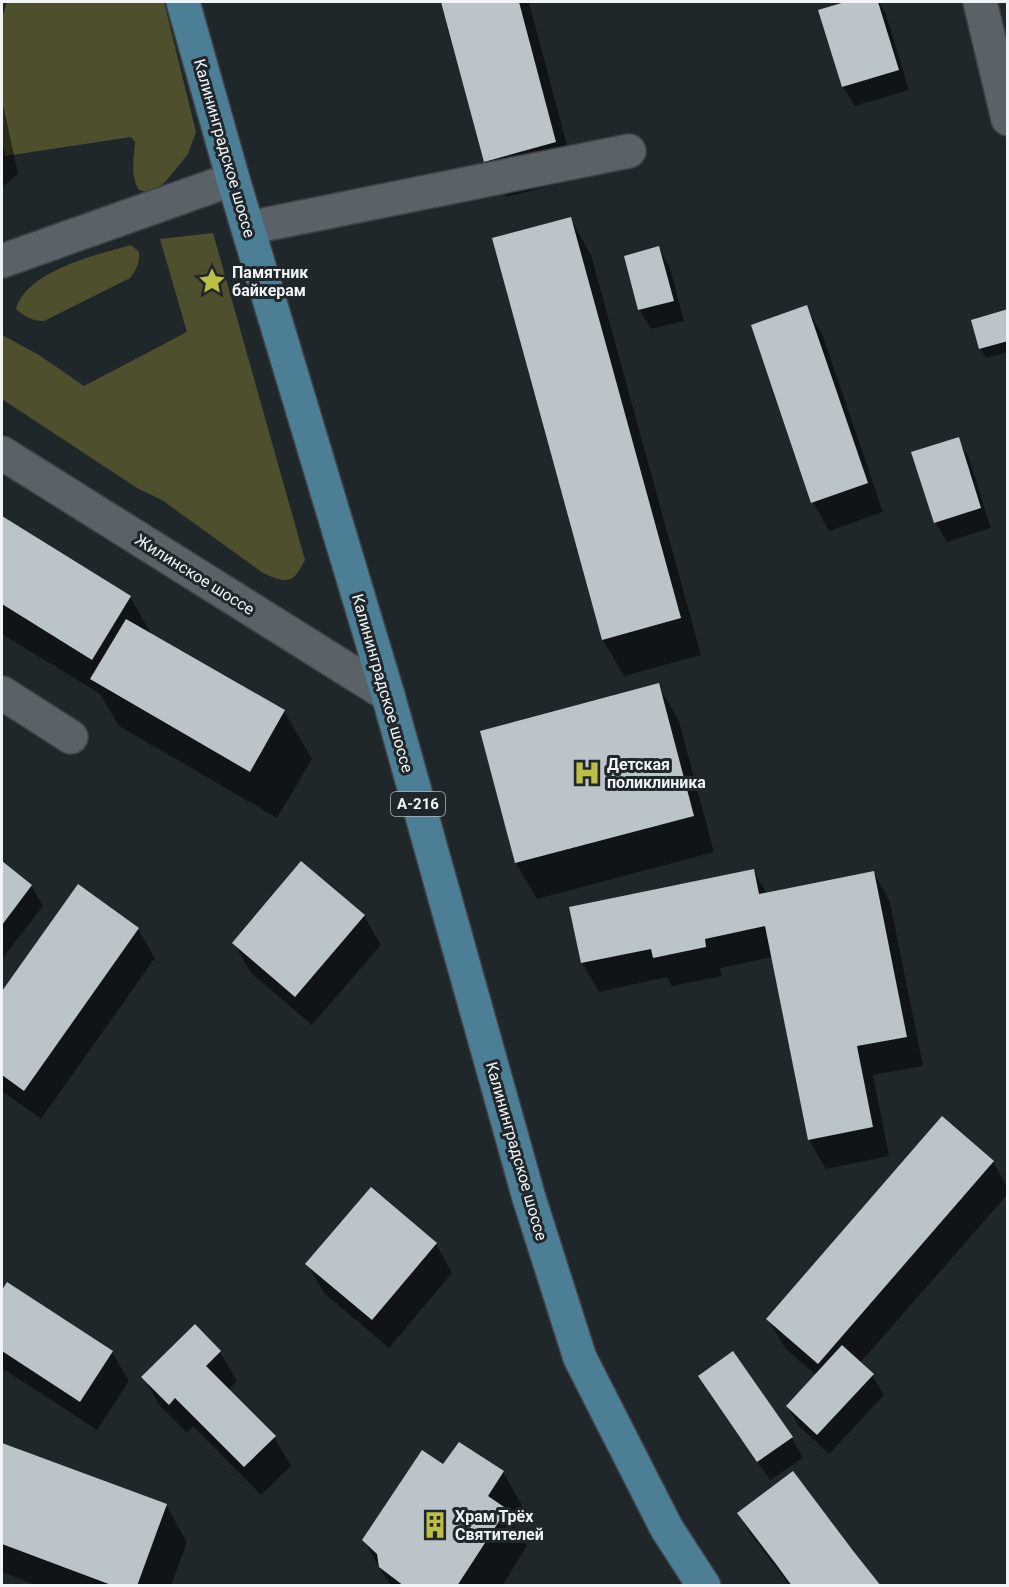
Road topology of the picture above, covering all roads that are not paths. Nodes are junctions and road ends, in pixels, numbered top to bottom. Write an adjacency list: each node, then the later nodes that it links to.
1 (183, 2): 5 (main road, Калининградское шоссе / А-216)
2 (980, 2): 3 (street)
3 (1008, 119)
4 (629, 151): 6 (street)
5 (233, 179): 6 (main road, Калининградское шоссе / А-216); 7 (street)
6 (248, 228): 10 (main road, Калининградское шоссе / А-216)
7 (2, 261)
8 (2, 453): 10 (street, Жилинское шоссе)
9 (2, 693): 11 (street)
10 (388, 695): 12 (main road, Калининградское шоссе / А-216)
11 (72, 736)
12 (704, 1586)

